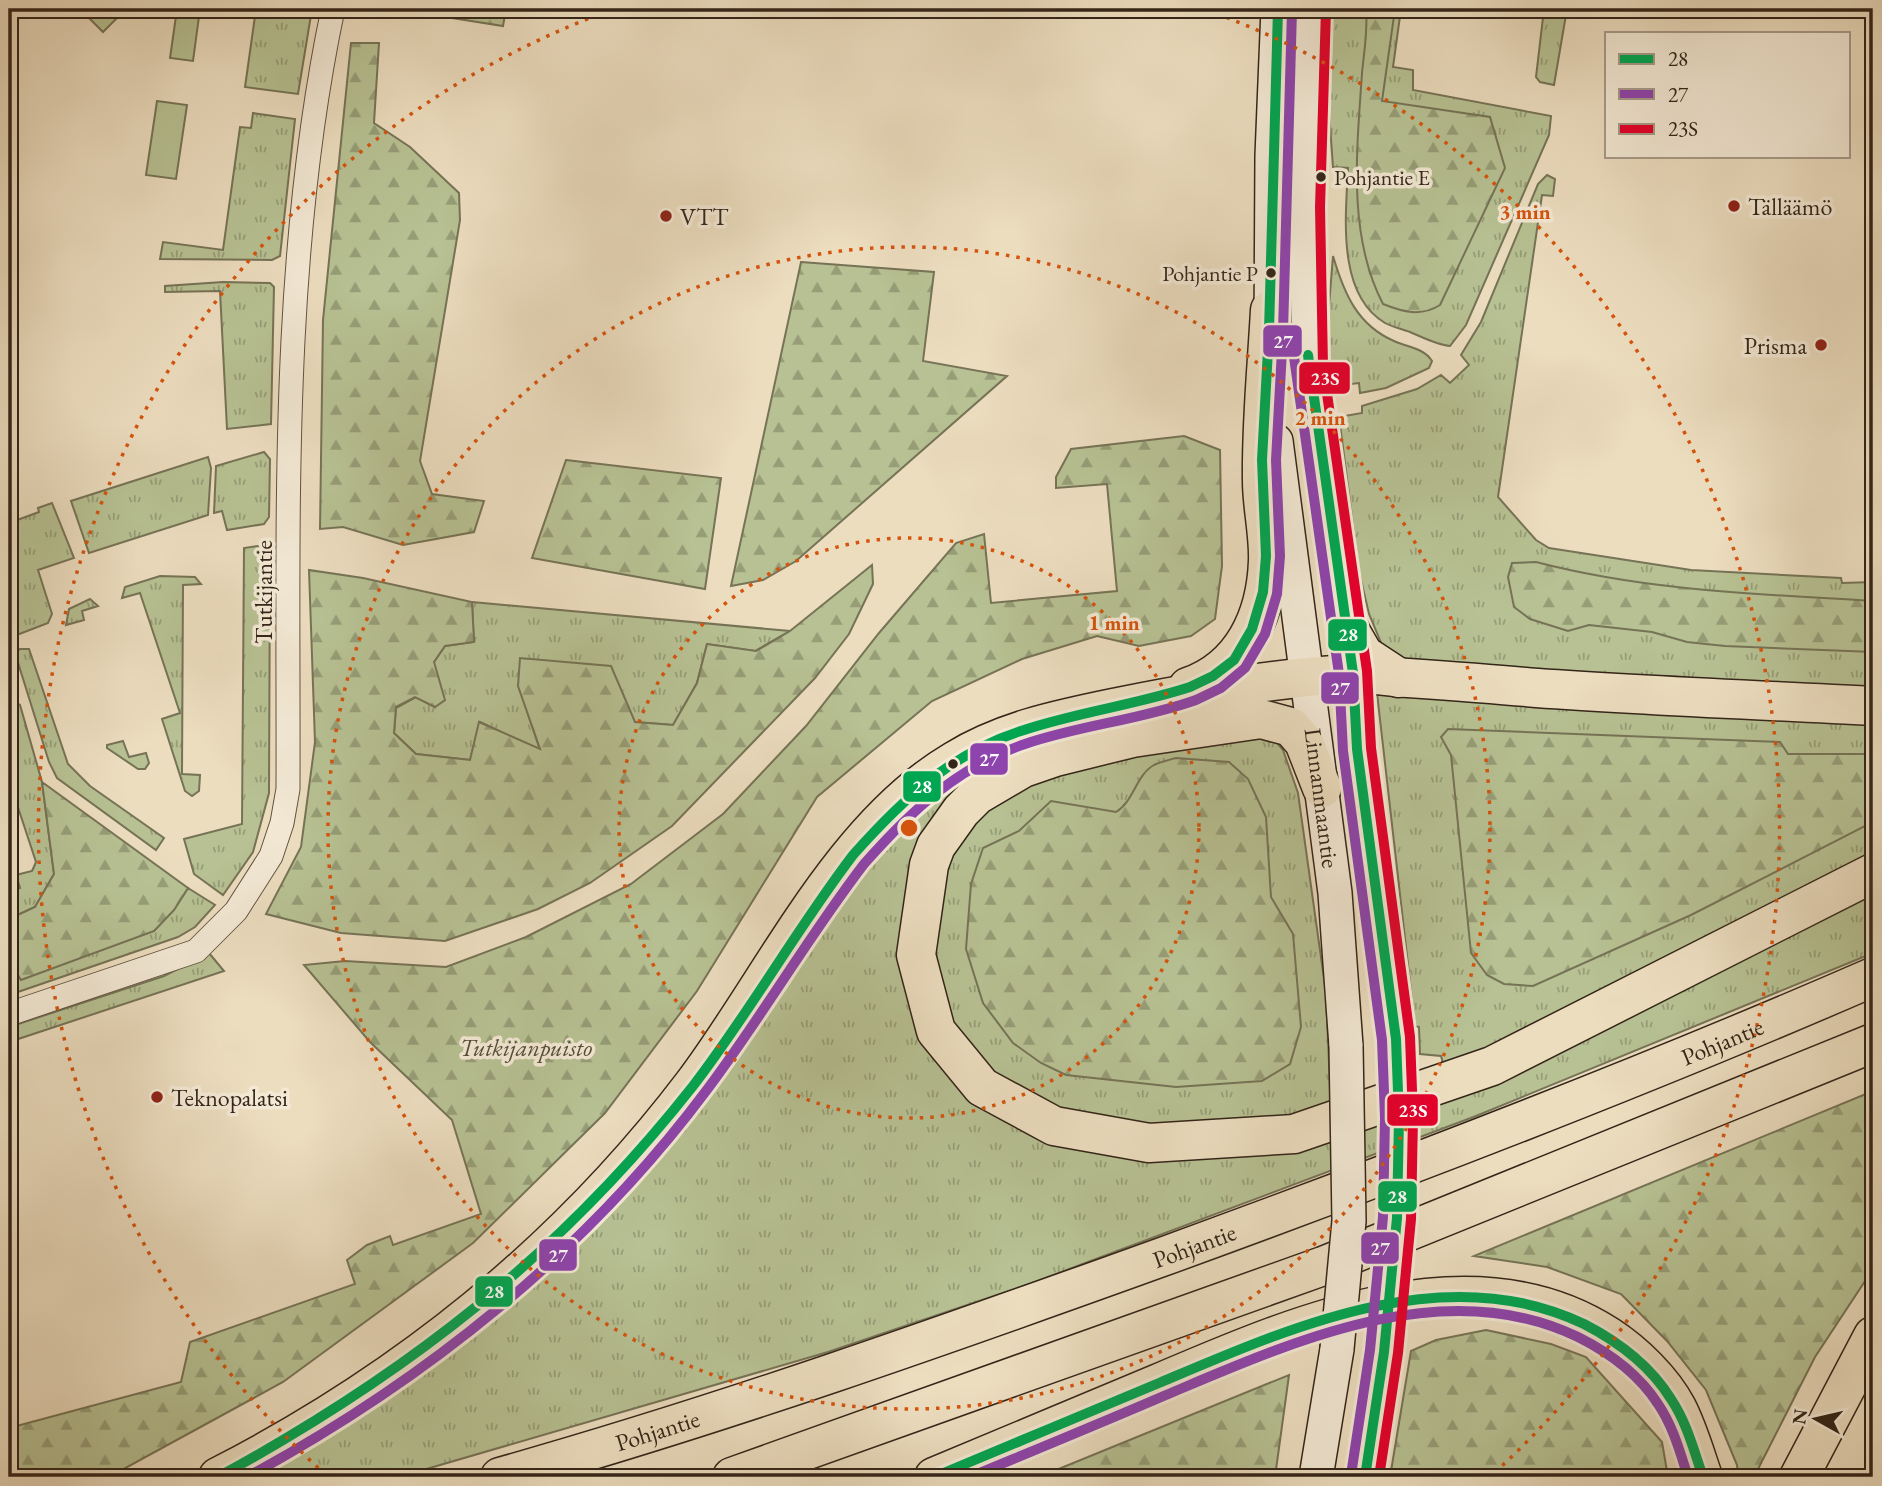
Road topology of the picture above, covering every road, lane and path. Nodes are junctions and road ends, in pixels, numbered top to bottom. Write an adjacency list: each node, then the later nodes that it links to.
1 (333, 9): 14 (street, Tutkijantie)
2 (1278, 9): 4 (main road, Linnanmaantie)
3 (1312, 9): 5 (main road, Linnanmaantie)
4 (1270, 310): 8 (main road, Linnanmaantie); 9 (highway)
5 (1345, 622): 6 (main road, Linnanmaantie); 7 (highway)
6 (1353, 673): 7 (highway); 8 (highway); 22 (main road, Linnanmaantie, bridge)
7 (1399, 678): 10 (highway)
8 (1306, 679): 9 (highway); 11 (main road, Linnanmaantie)
9 (1148, 701): 17 (highway)
10 (1873, 706)
11 (1322, 788): 12 (highway); 21 (main road, Linnanmaantie, bridge)
12 (1873, 873)
13 (1873, 977): 18 (highway, Pohjantie)
14 (9, 1014)
15 (1873, 1043): 19 (highway)
16 (1873, 1336): 24 (highway)
17 (218, 1477)
18 (499, 1477)
19 (732, 1477)
20 (934, 1477): 23 (highway)
21 (1316, 1477)
22 (1365, 1477)
23 (1703, 1477)
24 (1800, 1477)

